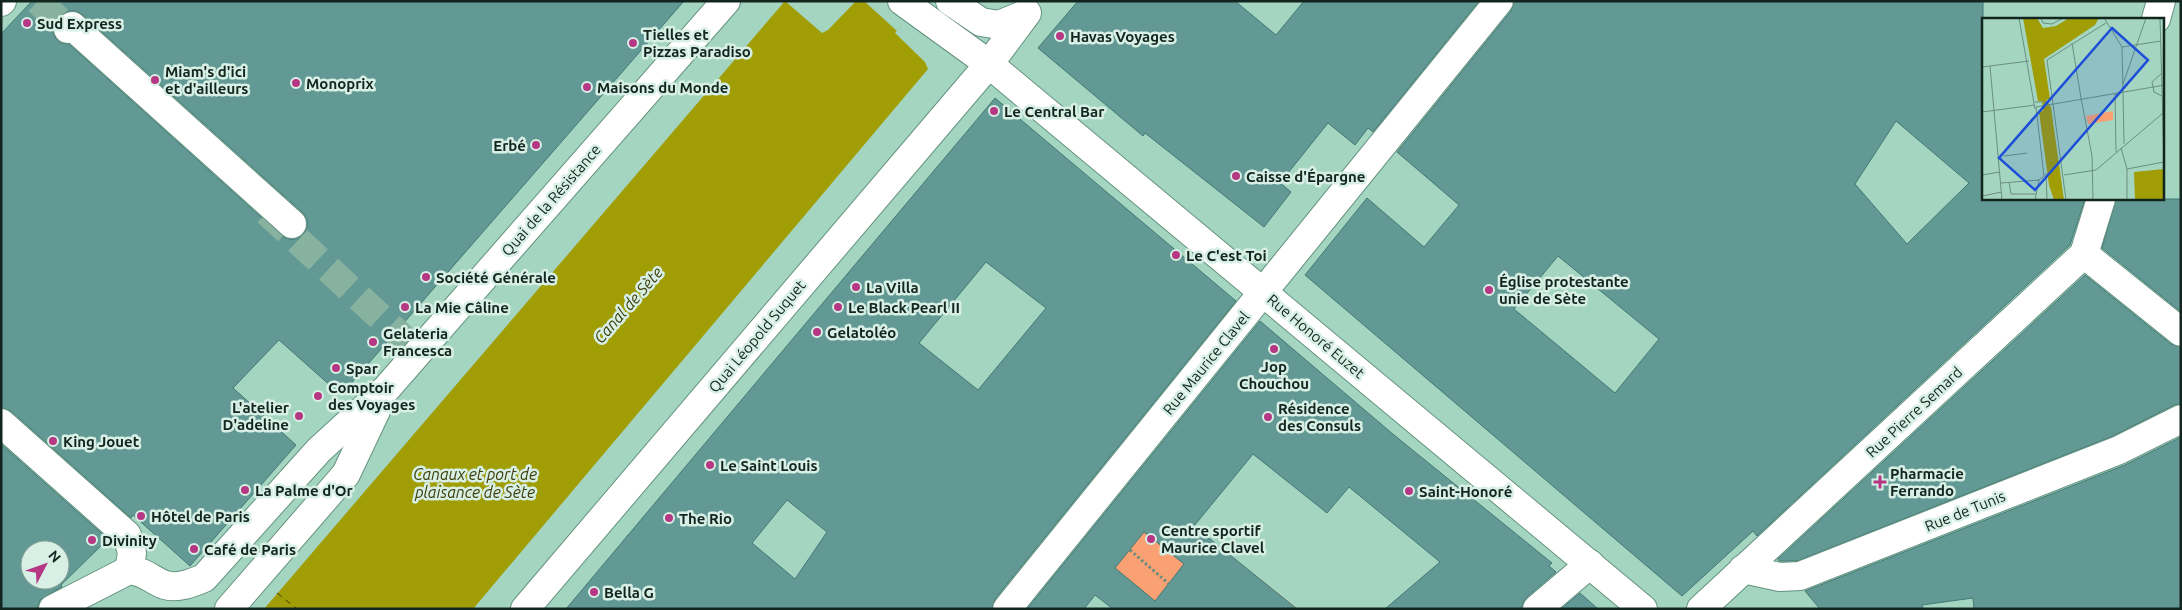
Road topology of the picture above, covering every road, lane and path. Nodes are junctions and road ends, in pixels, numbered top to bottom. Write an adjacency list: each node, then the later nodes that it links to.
1 (726, 1): 15 (main road, Quai de la Résistance)
2 (950, 1): 6 (main road)
3 (1500, 1): 13 (main road, Rue Maurice Clavel)
4 (2161, 1): 7 (main road)
5 (908, 6): 9 (main road, Rue Honoré Euzet)
6 (1031, 8): 9 (main road, Quai Léopold Suquet)
7 (2156, 18)
8 (68, 29): 11 (main road)
9 (989, 64): 13 (main road, Rue Honoré Euzet); 25 (main road, Quai Léopold Suquet)
10 (2101, 200): 12 (main road)
11 (292, 224)
12 (2084, 254): 14 (main road); 20 (main road, Rue Pierre Semard)
13 (1263, 292): 19 (main road, Rue Honoré Euzet); 26 (main road, Rue Maurice Clavel)
14 (2181, 332)
15 (388, 388): 21 (main road, Quai de la Résistance); 24 (main road)
16 (2181, 419): 20 (main road, Rue de Tunis)
17 (1, 423): 21 (main road)
18 (1130, 550): 22 (path)
19 (1590, 564): 27 (main road); 28 (main road, Rue Honoré Euzet)
20 (1744, 569): 29 (main road, Rue Pierre Semard)
21 (129, 570): 23 (main road)
22 (1169, 584)
23 (53, 609)
24 (229, 609)
25 (525, 609)
26 (1007, 609)
27 (1537, 609)
28 (1643, 609)
29 (1701, 609)

